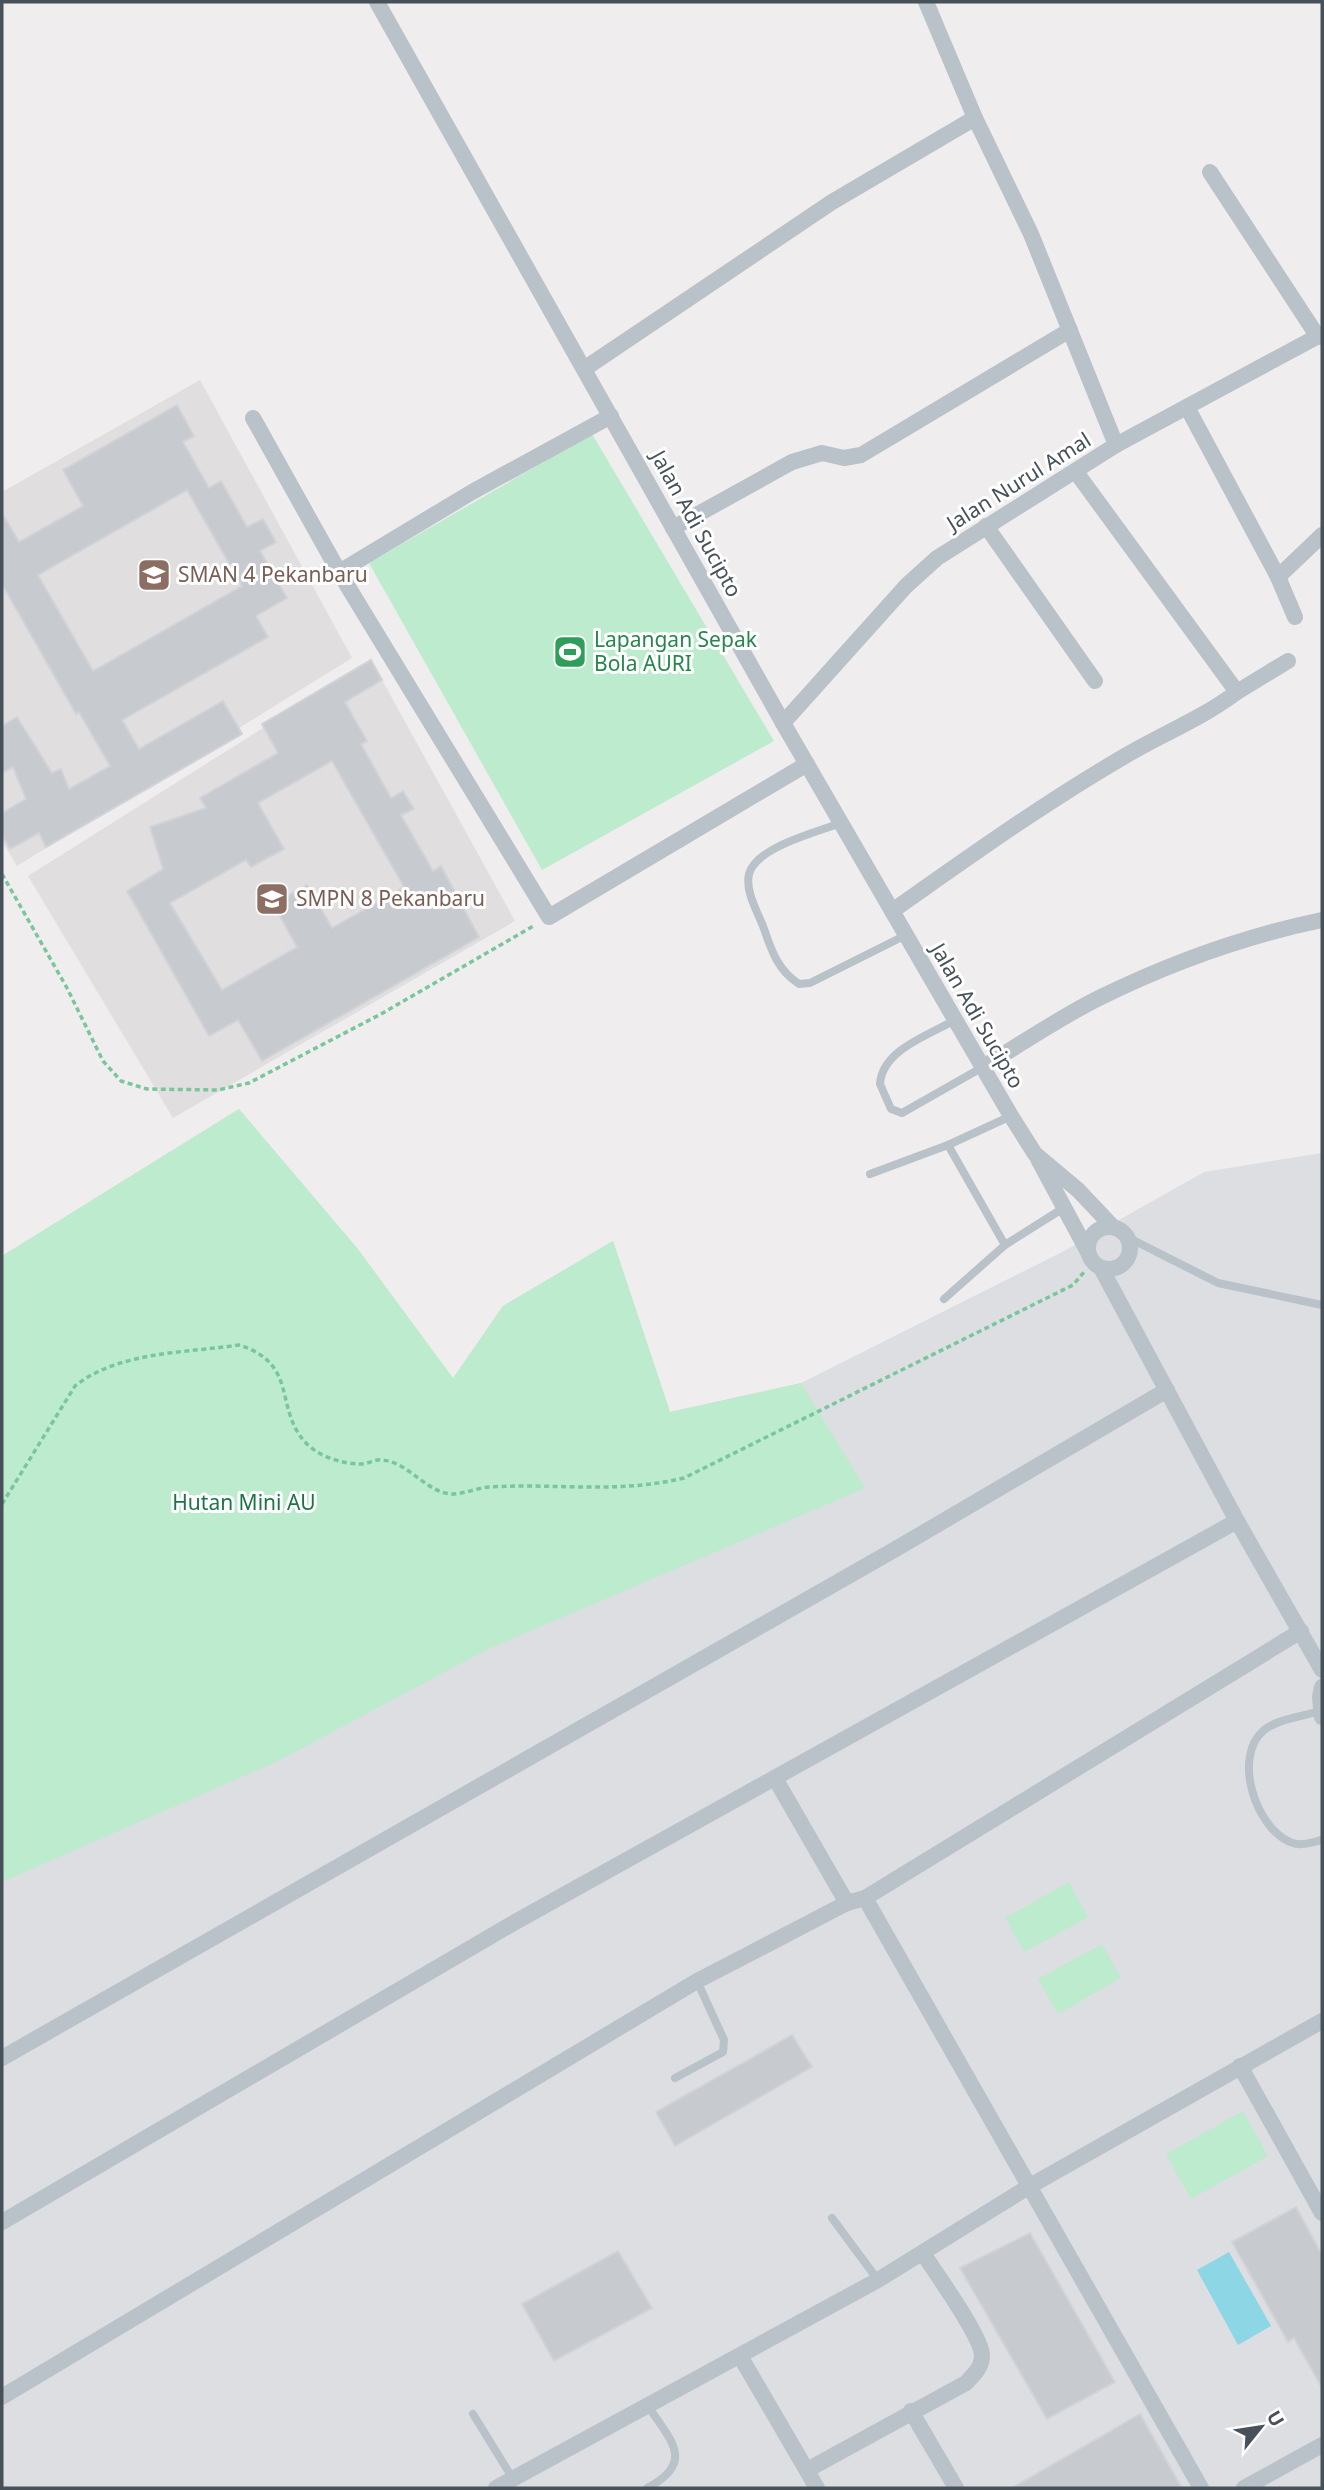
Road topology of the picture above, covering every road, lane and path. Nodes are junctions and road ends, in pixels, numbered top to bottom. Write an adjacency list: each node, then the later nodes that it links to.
1 (377, 2): 7 (street, Jalan Adi Sucipto)
2 (926, 2): 3 (street)
3 (975, 118): 5 (street); 7 (street)
4 (1210, 172): 6 (street)
5 (1070, 330): 11 (street); 14 (street)
6 (1320, 335): 8 (street, Jalan Nurul Amal)
7 (584, 369): 9 (street, Jalan Adi Sucipto)
8 (1186, 407): 11 (street, Jalan Nurul Amal); 17 (street)
9 (611, 416): 14 (street, Jalan Adi Sucipto); 16 (street)
10 (253, 418): 16 (street)
11 (1116, 445): 12 (street, Jalan Nurul Amal)
12 (1076, 472): 13 (street, Jalan Nurul Amal); 21 (street)
13 (986, 526): 20 (street); 22 (street, Jalan Nurul Amal)
14 (673, 528): 22 (street, Jalan Adi Sucipto)
15 (1322, 535): 17 (street)
16 (339, 572): 27 (street)
17 (1278, 577): 18 (street)
18 (1295, 617)
19 (1288, 661): 21 (street)
20 (1095, 681)
21 (1237, 692): 26 (street)
22 (783, 723): 23 (street, Jalan Adi Sucipto)
23 (807, 764): 24 (street, Jalan Adi Sucipto); 27 (street)
24 (841, 823): 26 (street, Jalan Adi Sucipto); 29 (lane)
25 (2, 874): 27 (path)
26 (892, 911): 29 (street, Jalan Adi Sucipto)
27 (549, 917)
28 (1322, 920): 31 (street)
29 (906, 935): 30 (street, Jalan Adi Sucipto)
30 (955, 1020): 31 (street, Jalan Adi Sucipto); 31 (lane)
31 (983, 1067): 32 (street, Jalan Adi Sucipto)
32 (1011, 1116): 33 (lane); 34 (street, Jalan Adi Sucipto)
33 (948, 1144): 35 (lane); 39 (lane)
34 (1035, 1154): 36 (street); 37 (street, Jalan Adi Sucipto)
35 (870, 1174)
36 (1062, 1209): 39 (lane); 40 (street)
37 (1113, 1227): 38 (street); 40 (street)
38 (1129, 1238): 40 (street); 42 (lane)
39 (1005, 1245): 41 (lane)
40 (1094, 1260): 43 (street); 44 (path)
41 (944, 1299)
42 (1322, 1305)
43 (1167, 1390): 45 (street); 56 (street)
44 (2, 1504)
45 (1237, 1521): 46 (street); 50 (street)
46 (1301, 1631): 47 (street); 52 (street)
47 (1322, 1670)
48 (1322, 1687): 49 (street)
49 (1321, 1714): 51 (lane)
50 (776, 1780): 53 (street); 62 (street)
51 (1322, 1840)
52 (865, 1898): 53 (street); 59 (street)
53 (847, 1903): 54 (street)
54 (697, 1981): 58 (lane); 66 (street)
55 (1322, 2021): 57 (street)
56 (2, 2058)
57 (1240, 2066): 59 (street); 60 (street)
58 (675, 2078)
59 (1030, 2186): 63 (street); 77 (street)
60 (1322, 2213)
61 (832, 2218): 64 (lane)
62 (2, 2222)
63 (923, 2253): 64 (street); 68 (street)
64 (878, 2280): 65 (street)
65 (740, 2356): 67 (street); 71 (street)
66 (2, 2397)
67 (648, 2406): 72 (street); 74 (lane)
68 (911, 2411): 71 (street); 76 (street)
69 (473, 2414): 72 (lane)
70 (1322, 2445): 78 (street)
71 (807, 2470): 75 (street)
72 (513, 2479): 73 (street)
73 (496, 2488)
74 (647, 2488)
75 (817, 2488)
76 (956, 2488)
77 (1201, 2488)
78 (1244, 2488)

